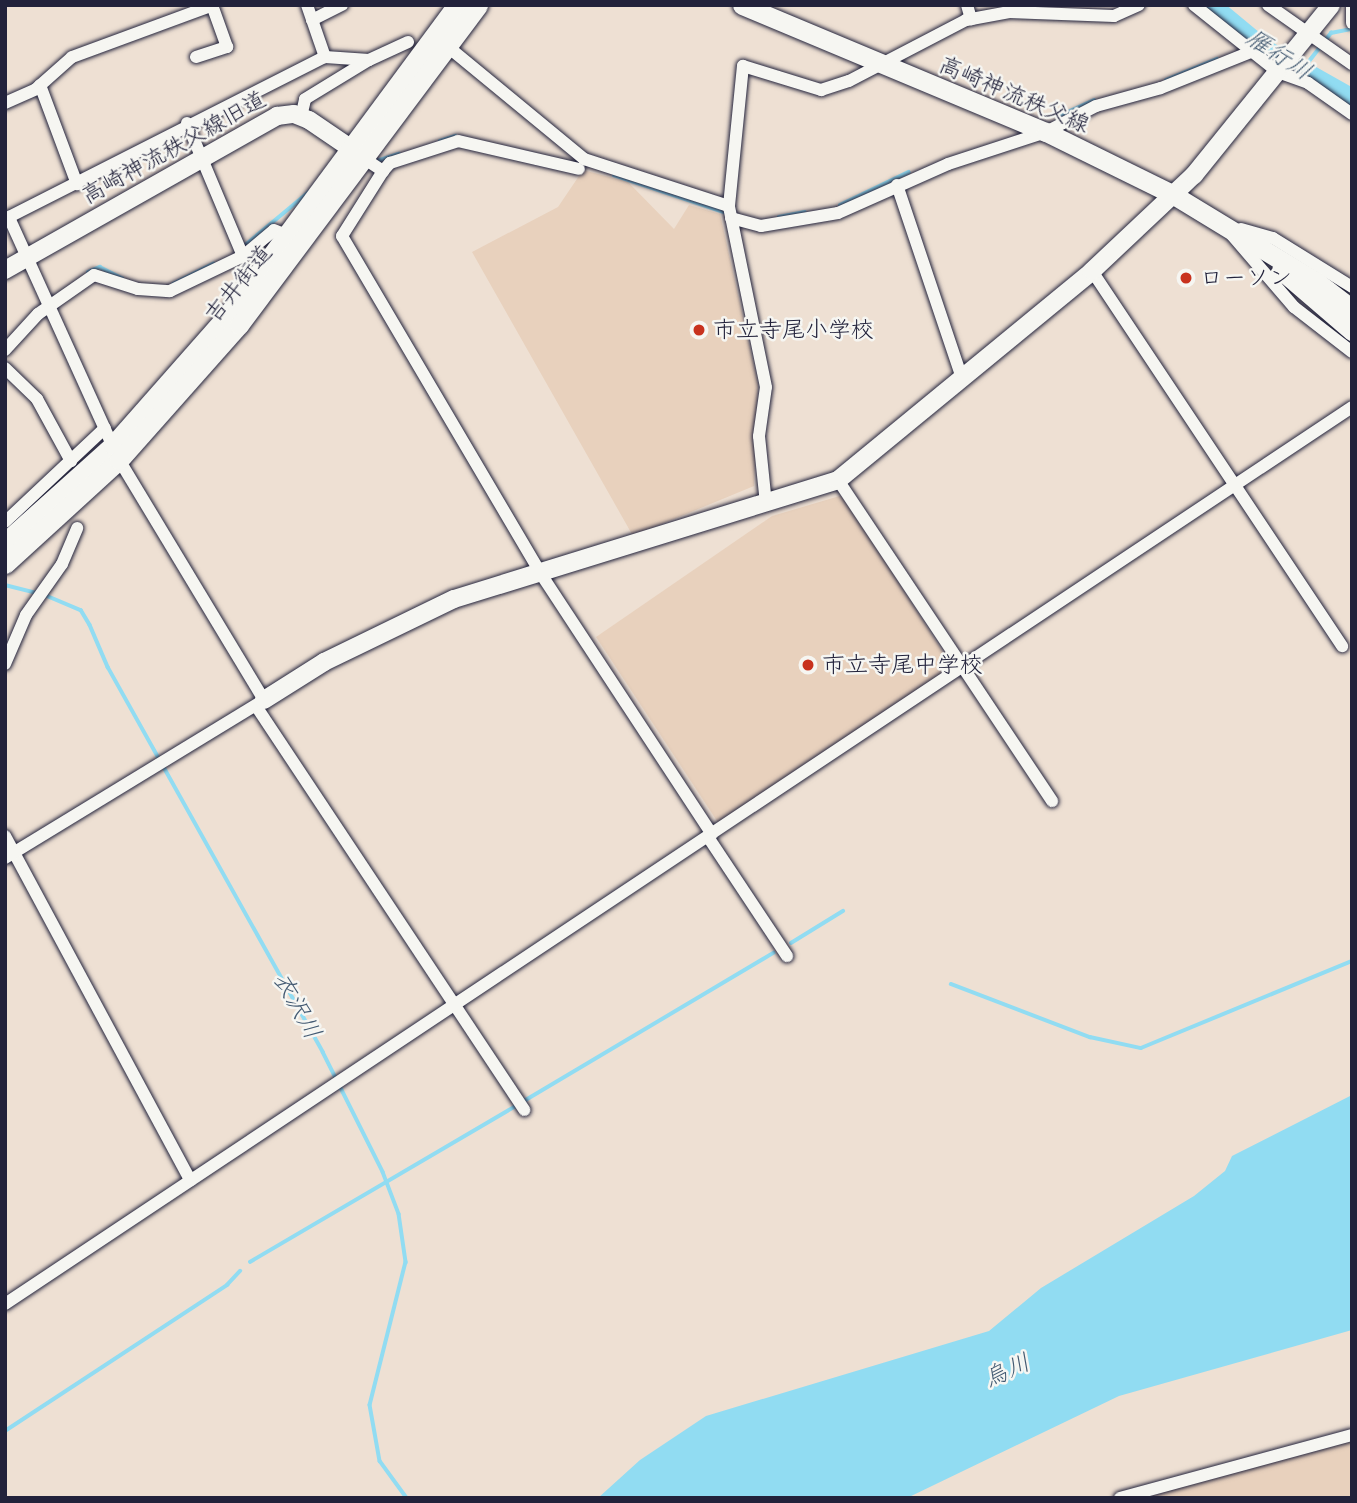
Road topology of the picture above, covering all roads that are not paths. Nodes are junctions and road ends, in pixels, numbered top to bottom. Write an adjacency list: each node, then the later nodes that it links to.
1 (212, 5): 20 (street); 26 (street)
2 (307, 5): 14 (street)
3 (342, 5): 14 (street)
4 (457, 5): 32 (main road, 吉井街道)
5 (478, 5): 18 (main road, 吉井街道)
6 (967, 5): 13 (street)
7 (1139, 5): 13 (street)
8 (1194, 5): 19 (street)
9 (1268, 5): 16 (street)
10 (1331, 5): 16 (street)
11 (1352, 6): 15 (street)
12 (752, 7): 24 (main road, 高崎神流秩父線)
13 (971, 19): 24 (street)
14 (312, 20): 21 (street)
15 (1352, 23)
16 (1309, 33): 23 (street); 25 (street)
17 (408, 42): 22 (street)
18 (447, 46): 32 (main road, 吉井街道); 39 (street)
19 (1252, 51): 25 (street); 31 (street)
20 (196, 57)
21 (325, 57): 22 (street); 30 (street)
22 (369, 60): 29 (street)
23 (1352, 64)
24 (880, 66): 31 (main road, 高崎神流秩父線); 39 (street)
25 (1278, 72): 28 (street); 38 (street)
26 (40, 85): 27 (street); 36 (street)
27 (5, 103)
28 (1352, 114)
29 (301, 117): 32 (street, 高崎神流秩父線旧道); 33 (street, 高崎神流秩父線旧道)
30 (187, 123): 33 (street); 36 (street)
31 (1046, 132): 37 (street); 38 (main road, 高崎神流秩父線)
32 (357, 153): 35 (street); 42 (main road, 吉井街道); 57 (main road, 吉井街道)
33 (203, 158): 44 (street); 45 (street, 高崎神流秩父線旧道)
34 (579, 169): 35 (street)
35 (383, 171): 66 (street)
36 (77, 184): 40 (street)
37 (897, 185): 39 (street); 55 (street)
38 (1172, 194): 41 (main road, 高崎神流秩父線); 47 (street)
39 (730, 212): 61 (street)
40 (7, 218): 45 (street)
41 (1223, 224): 43 (main road, 高崎神流秩父線); 48 (street); 53 (street)
42 (289, 236): 44 (street); 57 (main road, 吉井街道)
43 (1257, 248): 50 (main road, 高崎神流秩父線); 51 (main road, 高崎神流秩父線)
44 (243, 256): 49 (street)
45 (29, 257): 46 (street, 高崎神流秩父線旧道); 49 (street)
46 (5, 270)
47 (1092, 271): 55 (street); 60 (street)
48 (1352, 287)
49 (51, 305): 52 (street); 57 (street)
50 (1352, 309)
51 (1352, 331)
52 (5, 350)
53 (1352, 352)
54 (5, 368): 58 (street)
55 (962, 378): 59 (street)
56 (1352, 407): 60 (street)
57 (112, 444): 58 (street); 64 (main road, 吉井街道); 65 (main road, 吉井街道); 70 (street)
58 (71, 461): 62 (street)
59 (838, 480): 61 (street); 69 (street)
60 (1236, 484): 67 (street); 69 (street)
61 (766, 504): 66 (street)
62 (5, 522)
63 (76, 528): 68 (street)
64 (5, 542)
65 (5, 564)
66 (541, 574): 70 (street); 72 (street)
67 (1342, 646)
68 (5, 664)
69 (964, 670): 71 (street); 72 (street)
70 (260, 703): 74 (street); 76 (street)
71 (1052, 801)
72 (710, 835): 75 (street); 76 (street)
73 (5, 836): 74 (street)
74 (10, 856): 78 (street)
75 (788, 956)
76 (455, 1006): 77 (street); 78 (street)
77 (524, 1110)
78 (190, 1180): 79 (street)
79 (5, 1304)
80 (1352, 1436): 81 (street)
81 (1120, 1498)

